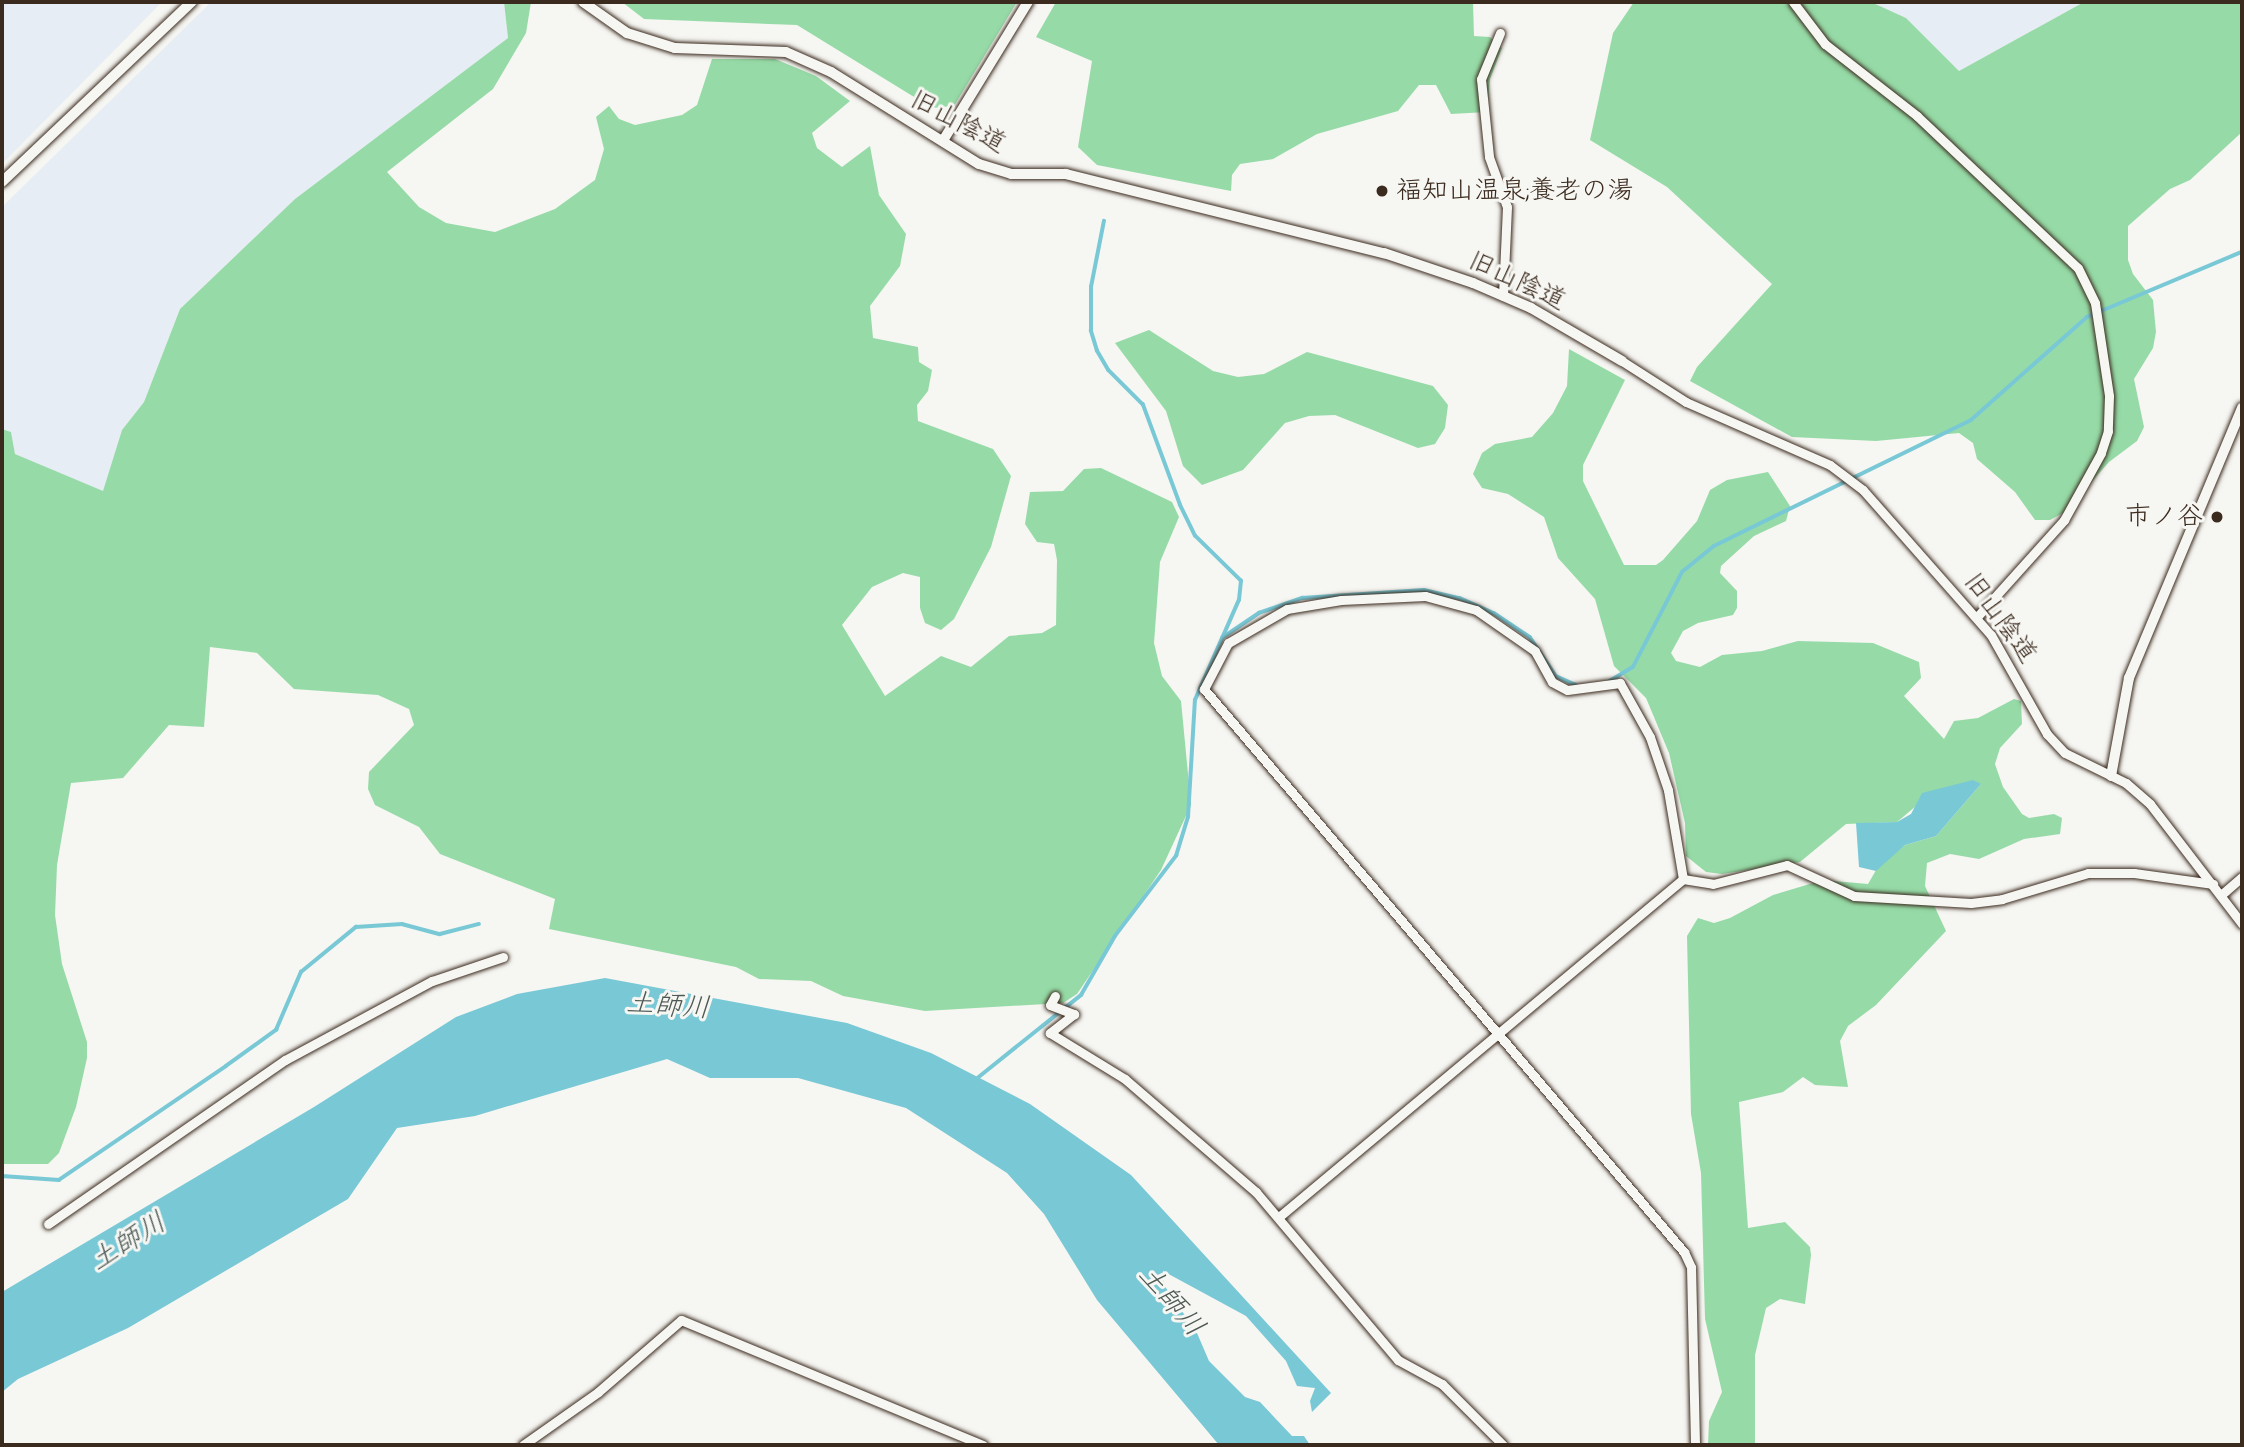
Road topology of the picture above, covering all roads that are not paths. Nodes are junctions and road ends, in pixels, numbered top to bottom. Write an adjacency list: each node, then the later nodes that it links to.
1 (192, 2): 7 (street)
2 (583, 2): 6 (street, 旧山陰道)
3 (1028, 2): 6 (street)
4 (1793, 2): 11 (street)
5 (1500, 33): 8 (street)
6 (944, 139): 8 (street, 旧山陰道)
7 (2, 182)
8 (1503, 296): 9 (street, 旧山陰道)
9 (1622, 361): 11 (street, 旧山陰道)
10 (2242, 408): 12 (street)
11 (1977, 617): 12 (street, 旧山陰道)
12 (2111, 776): 15 (street, 旧山陰道)
13 (2242, 877): 16 (street)
14 (1683, 879): 15 (street); 20 (street); 20 (street)
15 (2213, 884): 16 (street, 旧山陰道)
16 (2221, 895): 17 (street, 旧山陰道)
17 (2242, 924)
18 (503, 957): 22 (street)
19 (1055, 996): 21 (street)
20 (1498, 1034): 21 (street); 27 (street)
21 (1280, 1216): 26 (street)
22 (48, 1224)
23 (969, 1443): 24 (street); 25 (street)
24 (523, 1445)
25 (983, 1445)
26 (1503, 1445)
27 (1695, 1445)

